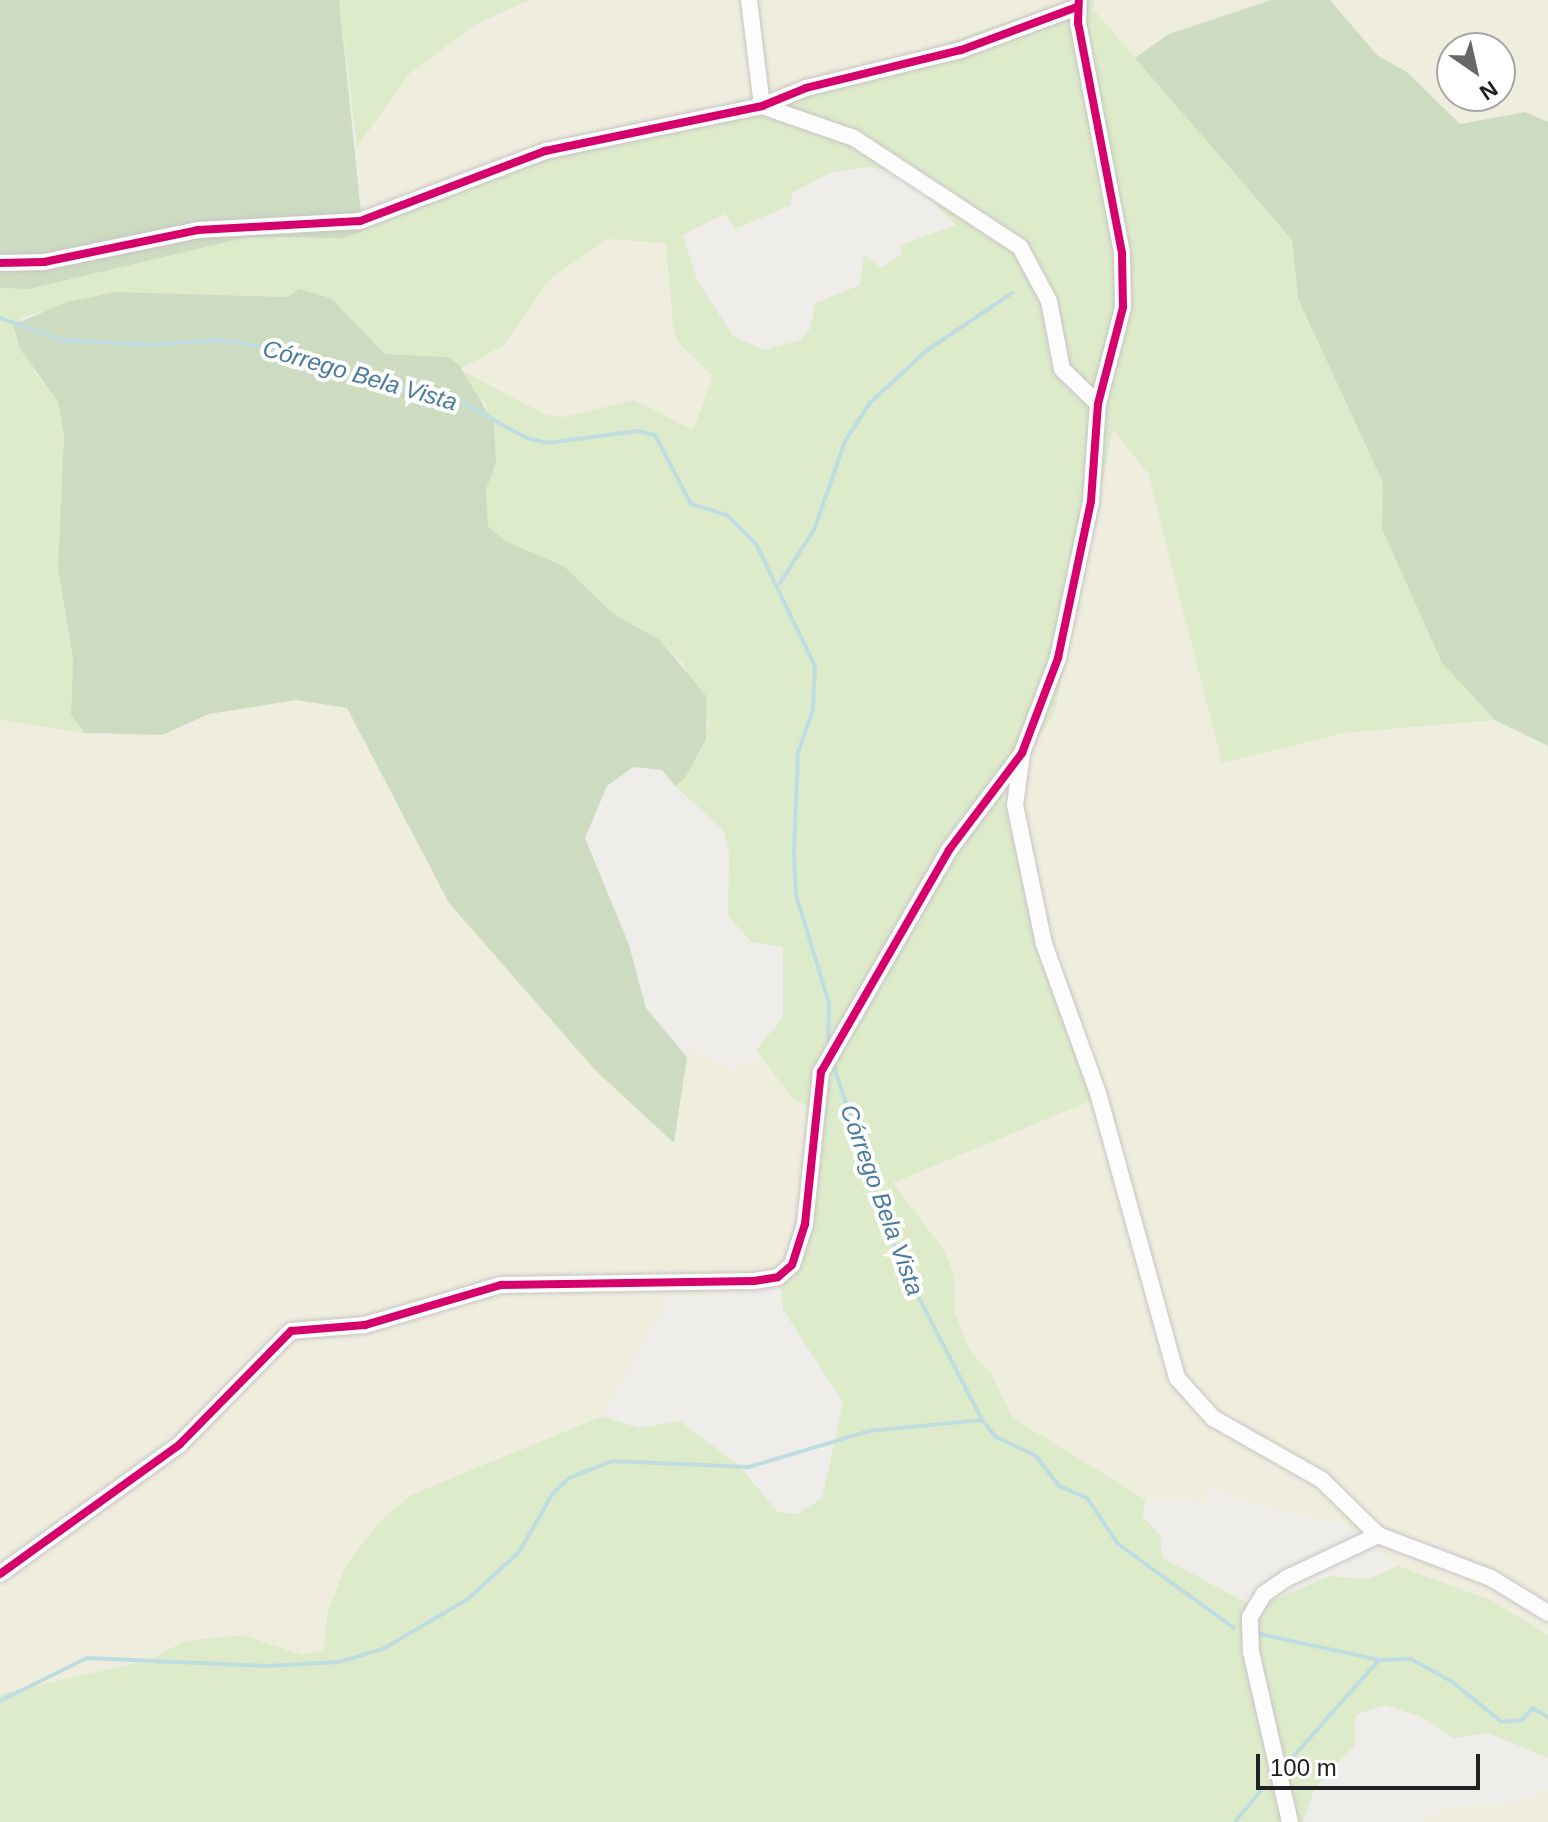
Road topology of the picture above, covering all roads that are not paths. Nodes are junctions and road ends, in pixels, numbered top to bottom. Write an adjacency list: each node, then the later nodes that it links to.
1 (749, 0): 3 (street)
2 (1078, 3): 3 (street); 5 (street)
3 (762, 106): 4 (street); 5 (street)
4 (0, 263)
5 (1098, 404): 6 (street)
6 (1022, 753): 7 (street); 8 (street)
7 (1378, 1535): 9 (street); 10 (street)
8 (0, 1574)
9 (1548, 1613)
10 (1290, 1822)

